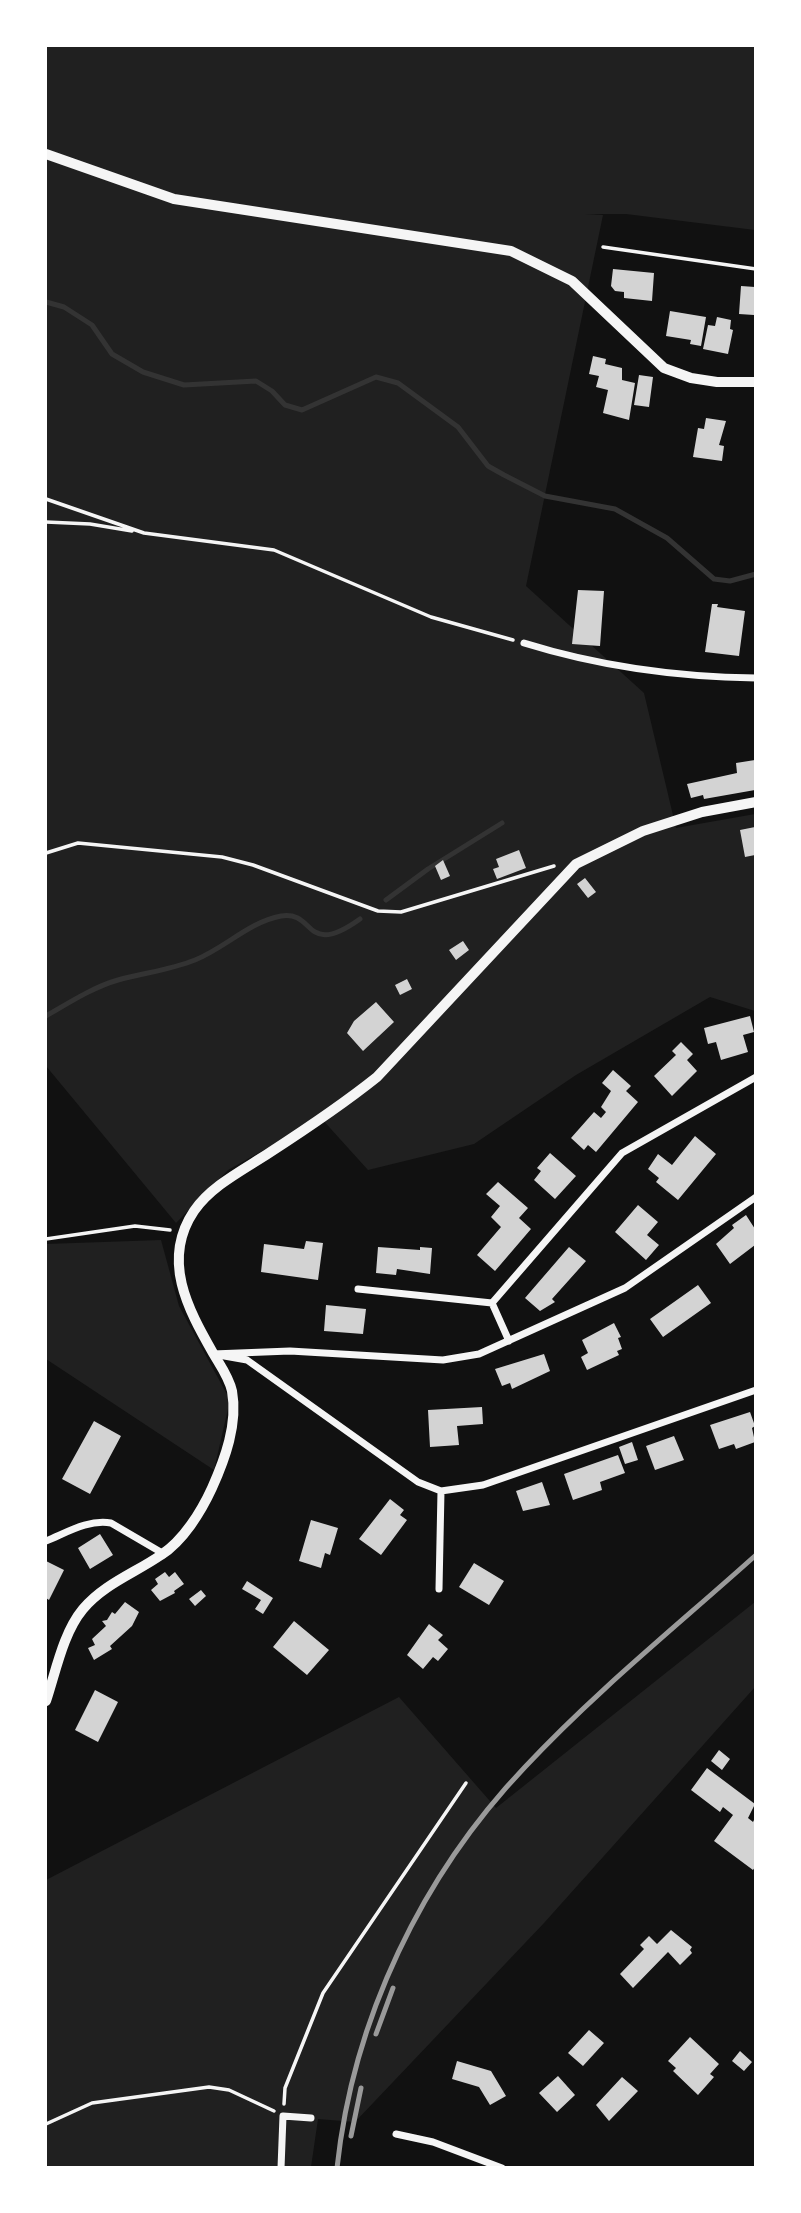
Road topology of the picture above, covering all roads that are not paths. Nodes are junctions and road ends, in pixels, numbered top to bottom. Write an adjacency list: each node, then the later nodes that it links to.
1 (46, 154): 2 (street)
2 (755, 382)
3 (524, 643): 4 (street)
4 (755, 678)
5 (755, 802): 11 (street)
6 (755, 1077): 9 (street)
7 (755, 1197): 10 (street)
8 (358, 1289): 9 (street)
9 (492, 1303): 10 (street)
10 (509, 1341): 11 (street)
11 (213, 1354): 13 (street); 15 (street)
12 (755, 1390): 13 (street)
13 (441, 1491): 16 (street)
14 (46, 1541): 15 (street)
15 (164, 1554): 17 (street)
16 (439, 1589)
17 (46, 1701)
18 (311, 2118): 20 (street)
19 (396, 2134): 21 (street)
20 (281, 2168)
21 (502, 2168)

